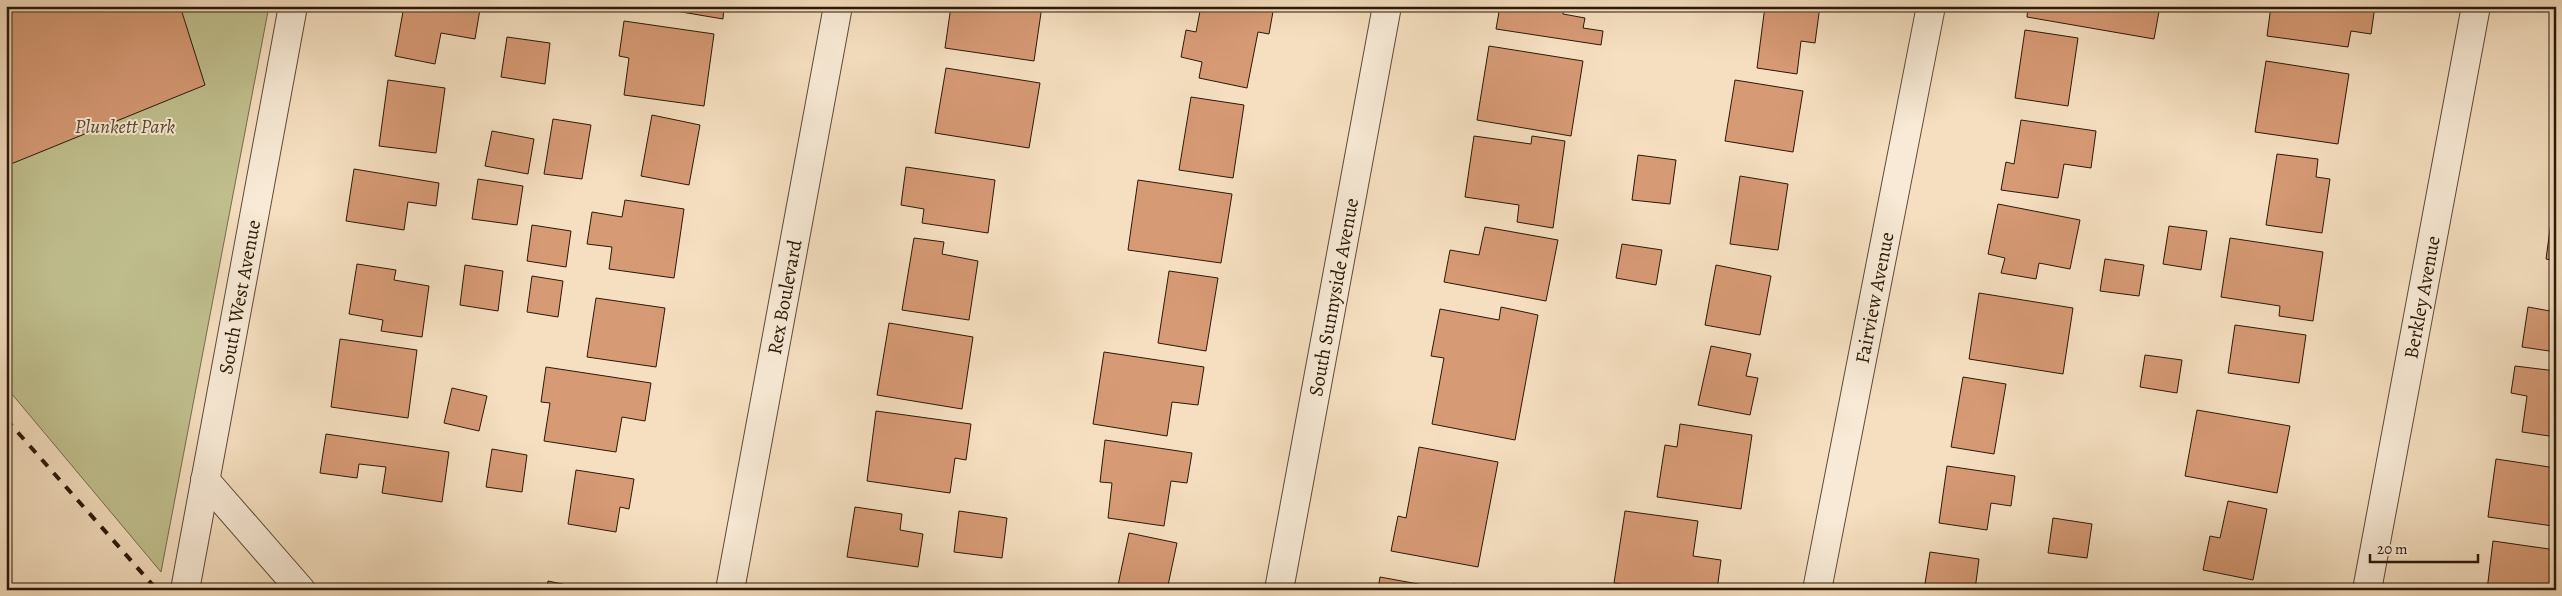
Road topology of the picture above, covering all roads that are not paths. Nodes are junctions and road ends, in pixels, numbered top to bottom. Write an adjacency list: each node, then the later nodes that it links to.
1 (293, 6): 6 (street, South West Avenue)
2 (838, 6): 9 (street, Rex Boulevard)
3 (1387, 6): 10 (street, South Sunnyside Avenue)
4 (1930, 6): 11 (street, Fairview Avenue)
5 (2476, 6): 12 (street, Berkley Avenue)
6 (205, 480): 7 (street, South West Avenue); 8 (street)
7 (185, 590)
8 (302, 590)
9 (730, 590)
10 (1279, 590)
11 (1817, 590)
12 (2367, 590)

